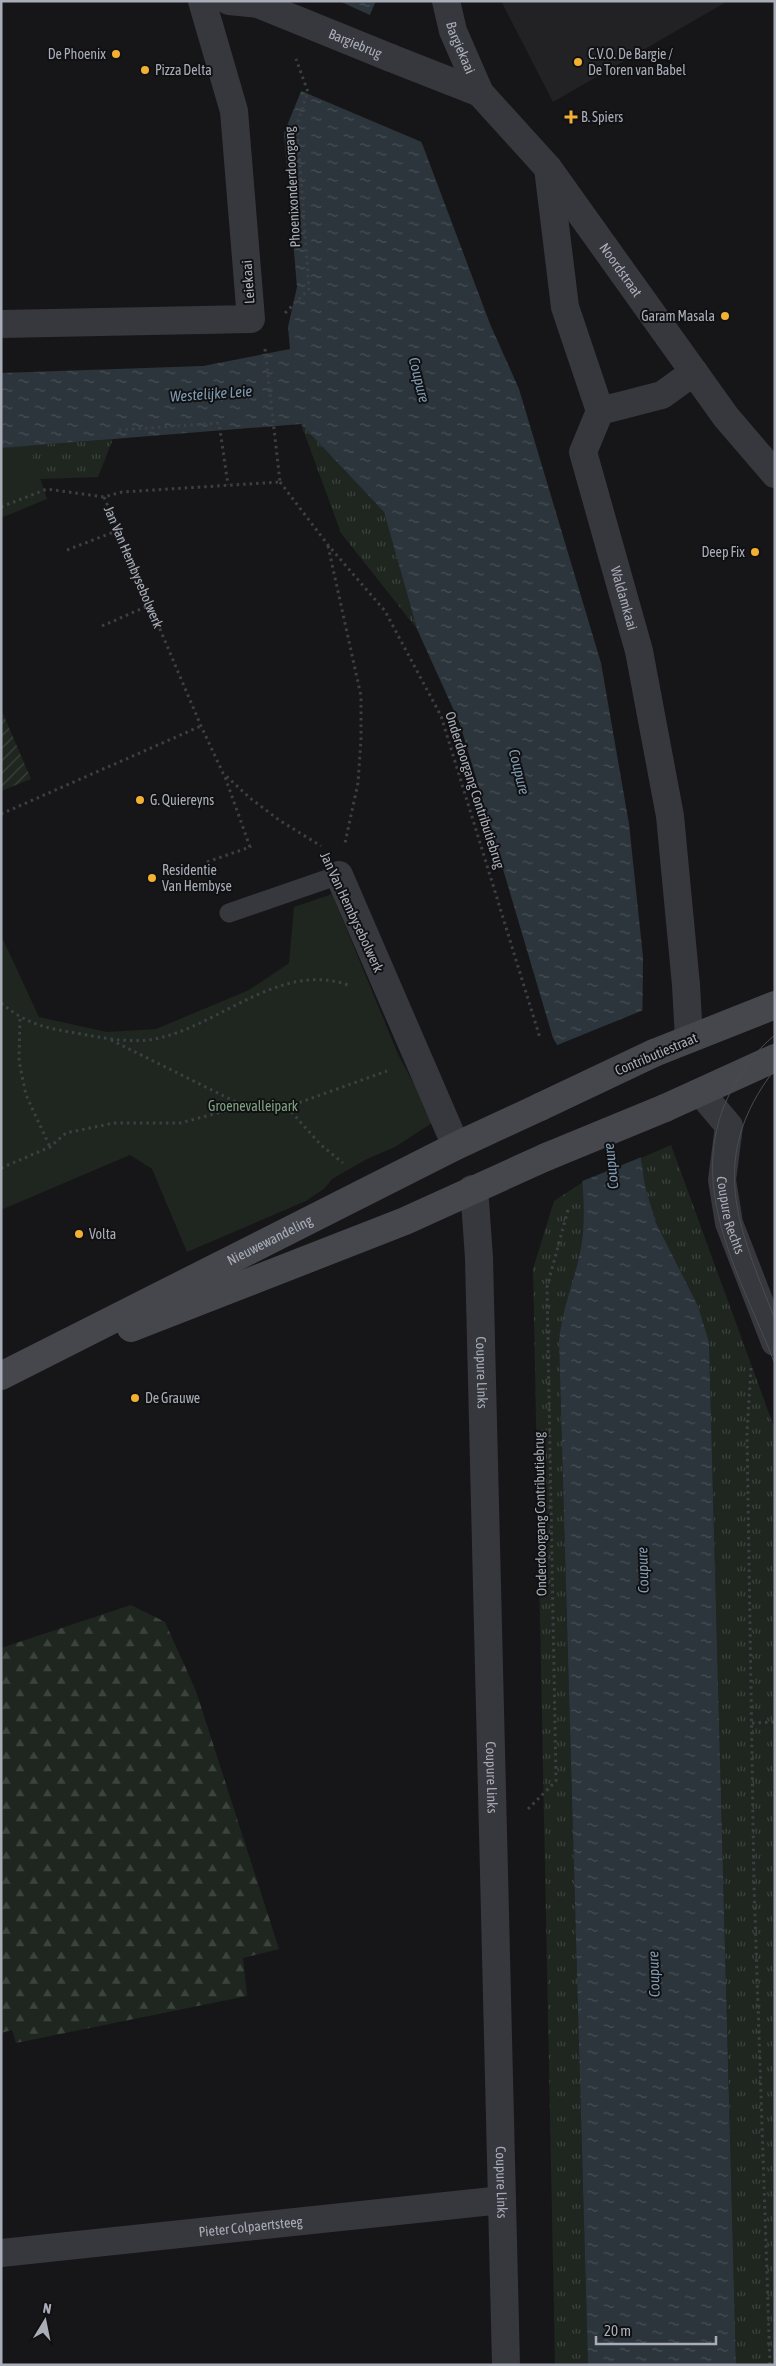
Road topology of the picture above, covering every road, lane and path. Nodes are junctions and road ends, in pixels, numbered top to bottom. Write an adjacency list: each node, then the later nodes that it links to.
1 (202, 1): 8 (street, Leiekaai)
2 (229, 1): 5 (street, Bargiebrug, bridge)
3 (446, 1): 5 (street, Bargiekaai)
4 (295, 56): 7 (path, Phoenixonderdoorgang)
5 (480, 93): 6 (street, Noordstraat)
6 (548, 168): 10 (street, Noordstraat); 11 (street)
7 (278, 319)
8 (1, 324)
9 (264, 341): 14 (path)
10 (694, 372): 11 (street); 13 (street, Noordstraat)
11 (600, 411): 35 (street, Waldamkaai)
12 (119, 430): 15 (path)
13 (775, 474)
14 (280, 482): 15 (path); 19 (path, Onderdoorgang Contributiebrug)
15 (228, 485): 16 (path)
16 (104, 497): 17 (path); 18 (path, Jan Van Hembysebolwerk)
17 (1, 507)
18 (119, 530): 20 (path); 21 (path, Jan Van Hembysebolwerk)
19 (328, 545): 27 (path); 34 (path, Onderdoorgang Contributiebrug)
20 (67, 550)
21 (150, 605): 22 (path); 23 (path, Jan Van Hembysebolwerk)
22 (102, 626)
23 (201, 726): 24 (path, Jan Van Hembysebolwerk); 25 (path)
24 (224, 773): 26 (path); 27 (path, Jan Van Hembysebolwerk)
25 (1, 814)
26 (208, 862)
27 (339, 875): 28 (lane); 31 (street, Jan Van Hembysebolwerk)
28 (229, 913)
29 (1, 1003): 32 (path)
30 (775, 1005): 35 (main road, Contributiestraat)
31 (395, 1006): 33 (path); 37 (street, Jan Van Hembysebolwerk)
32 (20, 1019): 33 (path); 43 (path)
33 (108, 1038): 39 (path)
34 (540, 1038)
35 (689, 1039): 41 (main road, Contributiestraat, bridge)
36 (775, 1058): 38 (main road)
37 (419, 1060): 40 (path); 42 (street, Jan Van Hembysebolwerk)
38 (701, 1093): 46 (main road, Nieuwewandeling, bridge); 48 (street, Coupure Rechts)
39 (244, 1106): 40 (path); 43 (path)
40 (287, 1107): 44 (path)
41 (540, 1107): 42 (main road, Nieuwewandeling)
42 (456, 1146): 50 (main road, Nieuwewandeling)
43 (50, 1147): 45 (path)
44 (353, 1164)
45 (1, 1168)
46 (472, 1189): 50 (main road, Nieuwewandeling); 54 (street, Coupure Links)
47 (569, 1206): 53 (path, Onderdoorgang Contributiebrug)
48 (775, 1342)
49 (752, 1364): 52 (path)
50 (1, 1377)
51 (775, 1722): 52 (path)
52 (752, 1723): 57 (path)
53 (525, 1811)
54 (502, 2200): 55 (street, Pieter Colpaertsteeg); 56 (street, Coupure Links)
55 (1, 2253)
56 (506, 2365)
57 (770, 2365)

